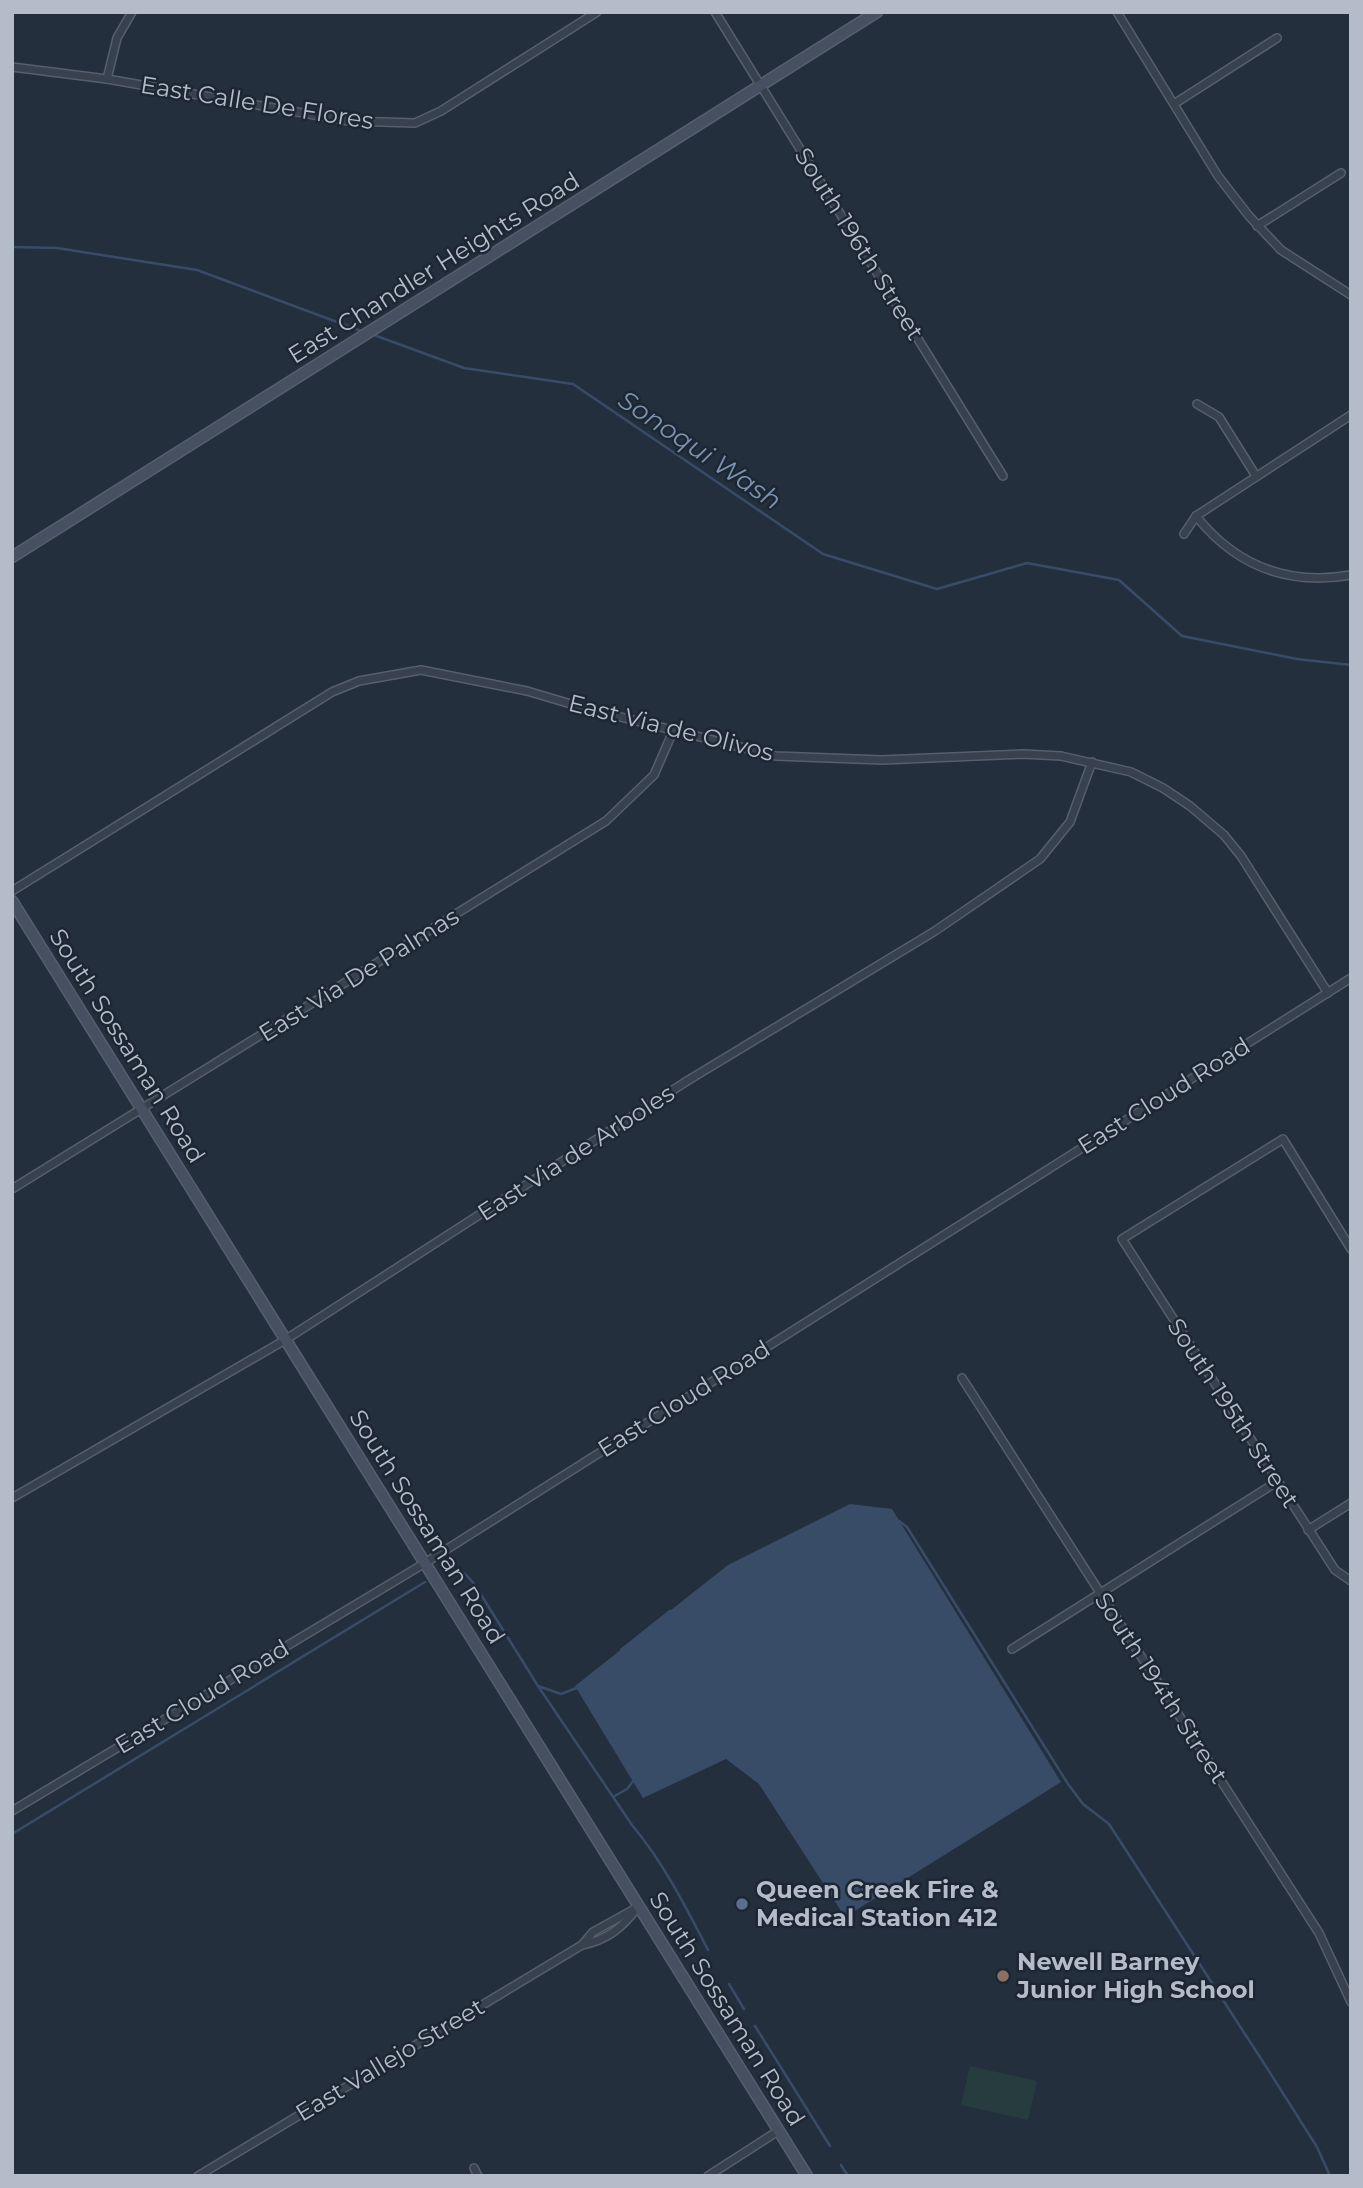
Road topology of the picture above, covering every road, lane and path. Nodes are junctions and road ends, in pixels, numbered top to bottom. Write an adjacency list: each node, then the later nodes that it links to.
1 (132, 12): 8 (street)
2 (597, 12): 8 (street, East Calle De Flores)
3 (715, 12): 9 (street, South 196th Street)
4 (877, 12): 9 (main road, East Chandler Heights Road)
5 (1117, 12): 10 (street)
6 (1277, 38): 10 (street)
7 (12, 67): 8 (street, East Calle De Flores)
8 (107, 79)
9 (762, 85): 16 (street, South 196th Street); 20 (main road, East Chandler Heights Road)
10 (1174, 104): 12 (street)
11 (1341, 173): 12 (street)
12 (1257, 226): 13 (street)
13 (1351, 295)
14 (1197, 404): 17 (street)
15 (1351, 415): 17 (street)
16 (1003, 476)
17 (1256, 476): 18 (street)
18 (1196, 516): 19 (street); 21 (street)
19 (1184, 534)
20 (12, 557)
21 (1351, 575)
22 (674, 729): 23 (street, East Via de Olivos); 24 (street, East Via de Olivos); 28 (street, East Via De Palmas)
23 (1092, 762): 27 (street, East Via de Olivos); 31 (street, East Via de Arboles)
24 (12, 891)
25 (12, 901): 28 (main road, South Sossaman Road)
26 (1351, 978): 27 (street, East Cloud Road)
27 (1328, 993): 37 (street, East Cloud Road)
28 (142, 1111): 29 (street, East Via De Palmas); 31 (main road, South Sossaman Road)
29 (12, 1189)
30 (1351, 1249): 33 (street, South 195th Street)
31 (285, 1340): 34 (street, East Via de Arboles); 37 (main road, South Sossaman Road)
32 (962, 1378): 39 (street, South 194th Street)
33 (1278, 1481): 36 (street, South 195th Street); 39 (street)
34 (12, 1498)
35 (1351, 1503): 36 (street)
36 (1308, 1530): 38 (street, South 195th Street)
37 (425, 1563): 41 (street, East Cloud Road); 42 (main road, South Sossaman Road)
38 (1351, 1581)
39 (1099, 1593): 40 (street); 43 (street, South 194th Street)
40 (1012, 1649)
41 (12, 1811)
42 (638, 1907): 44 (main road, South Sossaman Road); 45 (street, East Vallejo Street)
43 (1351, 2002)
44 (778, 2131): 46 (street); 47 (main road, South Sossaman Road)
45 (198, 2176)
46 (708, 2176)
47 (807, 2176)

